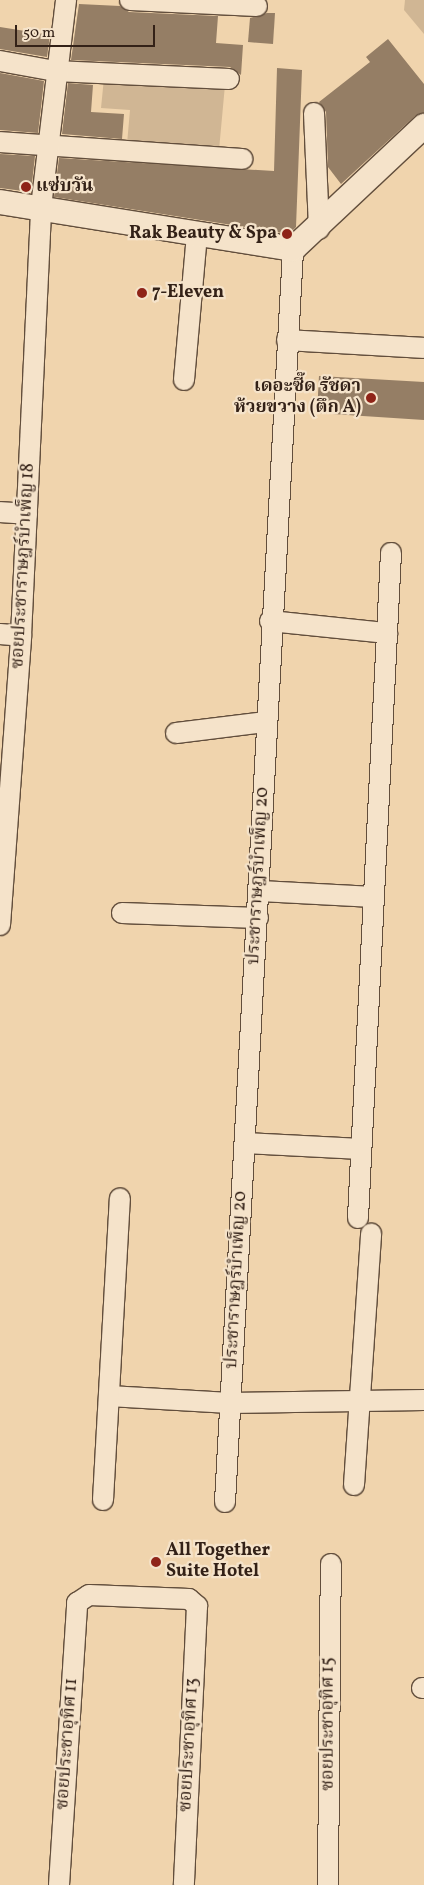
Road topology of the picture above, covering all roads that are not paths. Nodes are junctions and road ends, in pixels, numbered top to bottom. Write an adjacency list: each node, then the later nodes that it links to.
1 (66, 0): 5 (street, ซอยประชาราษฎร์บำเพ็ญ 18)
2 (130, 0): 3 (street)
3 (257, 6)
4 (0, 61): 5 (street)
5 (55, 71): 6 (street); 10 (street, ซอยประชาราษฎร์บำเพ็ญ 18)
6 (229, 79)
7 (314, 113): 14 (street)
8 (424, 126): 14 (street)
9 (0, 142): 10 (street)
10 (46, 148): 11 (street); 13 (street, ซอยประชาราษฎร์บำเพ็ญ 18)
11 (242, 159)
12 (0, 202): 13 (street)
13 (42, 207): 15 (street); 21 (street, ซอยประชาราษฎร์บำเพ็ญ 18)
14 (319, 229): 16 (street)
15 (197, 233): 16 (street); 19 (street)
16 (293, 249): 17 (street, ประชาราษฎร์บำเพ็ญ 20)
17 (287, 340): 18 (street); 23 (street, ประชาราษฎร์บำเพ็ญ 20)
18 (424, 348)
19 (184, 380)
20 (0, 512): 21 (street)
21 (27, 514): 26 (street, ซอยประชาราษฎร์บำเพ็ญ 18)
22 (391, 552): 24 (street)
23 (270, 620): 24 (street); 27 (street, ประชาราษฎร์บำเพ็ญ 20)
24 (387, 632): 30 (street)
25 (0, 634): 26 (street)
26 (22, 636): 33 (street, ซอยประชาราษฎร์บำเพ็ญ 18)
27 (266, 722): 28 (street); 29 (street, ประชาราษฎร์บำเพ็ญ 20)
28 (176, 733)
29 (260, 891): 30 (street); 32 (street, ประชาราษฎร์บำเพ็ญ 20)
30 (374, 897): 35 (street)
31 (122, 913): 32 (street)
32 (258, 918): 34 (street, ประชาราษฎร์บำเพ็ญ 20)
33 (0, 925)
34 (245, 1143): 35 (street); 42 (street, ประชาราษฎร์บำเพ็ญ 20)
35 (362, 1149): 37 (street)
36 (120, 1198): 39 (street)
37 (358, 1218)
38 (371, 1234): 41 (street)
39 (109, 1396): 42 (street); 44 (street)
40 (424, 1400): 41 (street)
41 (362, 1401): 42 (street); 43 (street)
42 (230, 1402): 45 (street, ประชาราษฎร์บำเพ็ญ 20)
43 (354, 1485)
44 (104, 1500)
45 (225, 1502)
46 (331, 1564): 50 (street, ซอยประชาอุทิศ 15)
47 (77, 1602): 48 (street, ซอยประชาอุทิศ 11); 49 (street, ซอยประชาอุทิศ 13)
48 (59, 1885)
49 (184, 1885)
50 (328, 1885)

